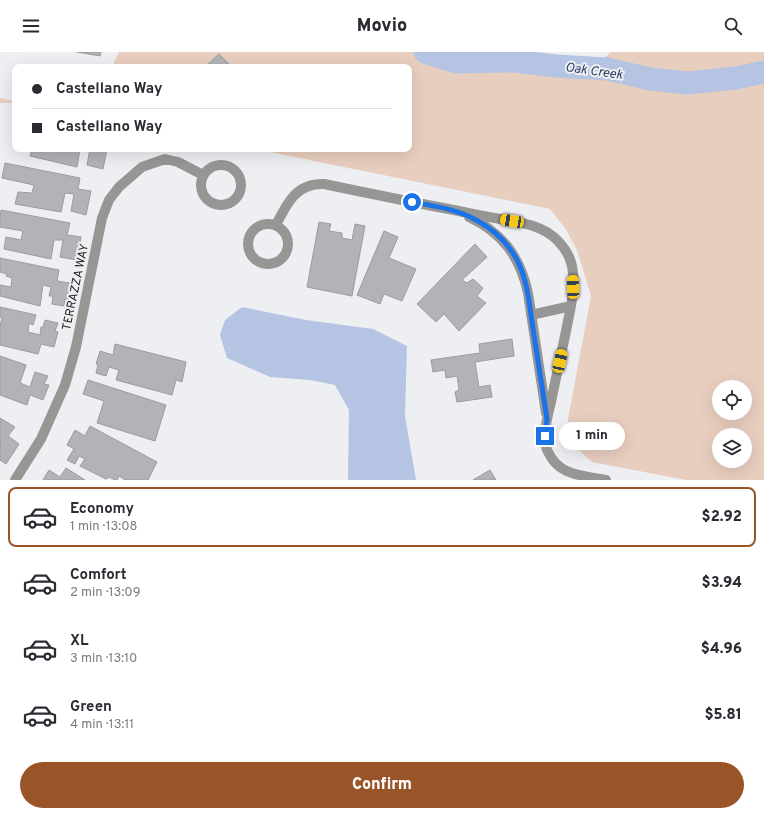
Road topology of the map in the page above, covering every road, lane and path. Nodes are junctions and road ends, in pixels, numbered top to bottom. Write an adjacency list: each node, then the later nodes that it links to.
1 (203, 175): 1 (street); 7 (street, TERRAZZA WAY)
2 (456, 211): 3 (street); 4 (street); 5 (street)
3 (276, 225): 3 (street)
4 (571, 306): 5 (street); 6 (street)
5 (531, 315): 6 (street)
6 (547, 419): 8 (street)
7 (15, 480)
8 (606, 480)

